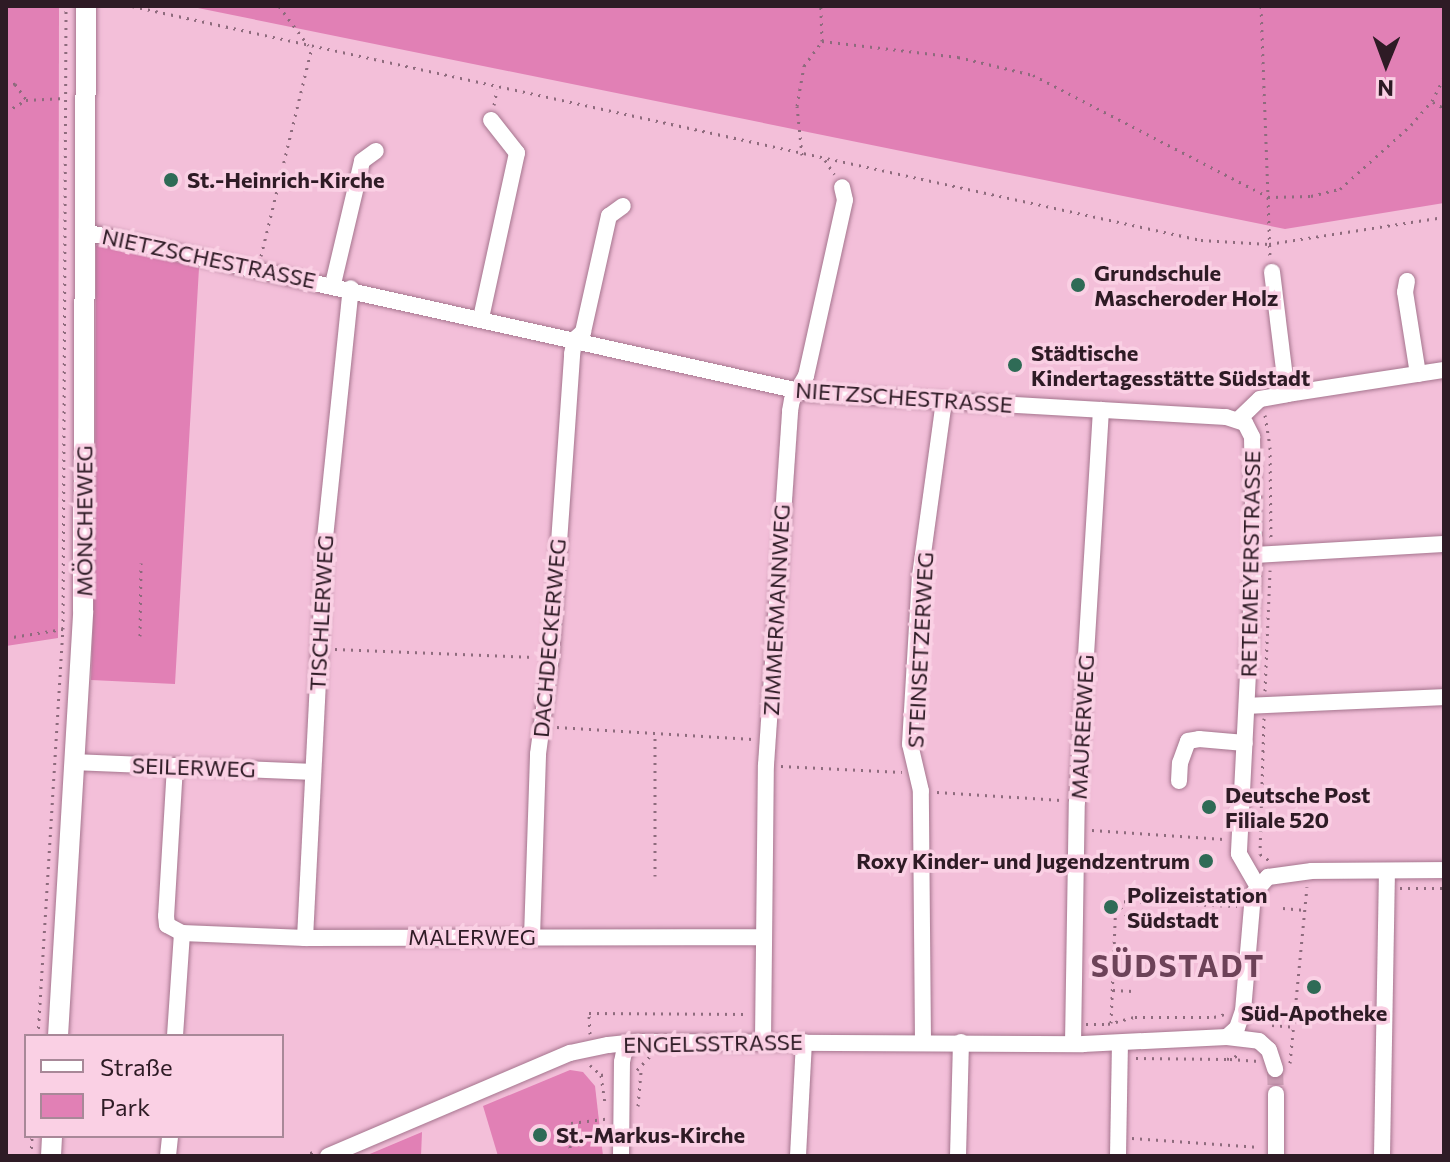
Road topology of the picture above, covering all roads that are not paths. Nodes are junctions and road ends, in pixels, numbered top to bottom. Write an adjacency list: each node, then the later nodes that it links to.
1 (86, 6): 6 (main road, MÖNCHEWEG)
2 (491, 120): 11 (street)
3 (376, 151): 9 (street, NIETZSCHESTRASSE)
4 (842, 187): 15 (street, ZIMMERMANNWEG)
5 (623, 206): 12 (street)
6 (85, 232): 9 (street, NIETZSCHESTRASSE); 25 (main road, MÖNCHEWEG)
7 (1272, 272): 16 (street)
8 (1407, 281): 14 (street)
9 (333, 284): 10 (street, NIETZSCHESTRASSE)
10 (351, 288): 11 (street, NIETZSCHESTRASSE); 27 (street, TISCHLERWEG)
11 (481, 318): 12 (street, NIETZSCHESTRASSE)
12 (575, 339): 15 (street, NIETZSCHESTRASSE); 33 (street, DACHDECKERWEG)
13 (1444, 370): 14 (street, RETEMEYERSTRASSE)
14 (1418, 374): 16 (street, RETEMEYERSTRASSE)
15 (796, 391): 17 (street, NIETZSCHESTRASSE); 34 (street, ZIMMERMANNWEG)
16 (1287, 394): 19 (street, RETEMEYERSTRASSE)
17 (944, 401): 18 (street, NIETZSCHESTRASSE); 43 (street, STEINSETZERWEG)
18 (1101, 410): 19 (street, NIETZSCHESTRASSE); 39 (street, MAURERWEG)
19 (1238, 420): 21 (street, RETEMEYERSTRASSE)
20 (1444, 544): 21 (street)
21 (1254, 555): 23 (street, RETEMEYERSTRASSE)
22 (1444, 697): 23 (street)
23 (1247, 706): 24 (street, RETEMEYERSTRASSE)
24 (1245, 743): 28 (street); 31 (street, RETEMEYERSTRASSE)
25 (74, 762): 26 (street, SEILERWEG); 36 (main road, MÖNCHEWEG)
26 (175, 766): 27 (street, SEILERWEG); 32 (street)
27 (313, 772): 35 (street, TISCHLERWEG)
28 (1179, 781)
29 (1444, 870): 30 (street)
30 (1387, 871): 31 (street); 54 (street)
31 (1255, 881): 40 (street)
32 (182, 933): 35 (street, MALERWEG); 37 (street)
33 (532, 937): 34 (street, MALERWEG); 35 (street, MALERWEG)
34 (763, 937): 38 (street, ZIMMERMANNWEG)
35 (305, 938)
36 (58, 1034)
37 (175, 1034)
38 (763, 1035): 41 (street, ENGELSSTRASSE); 42 (street, ENGELSSTRASSE)
39 (1073, 1036): 44 (street, ENGELSSTRASSE); 45 (street, ENGELSSTRASSE)
40 (1227, 1037): 45 (street, ENGELSSTRASSE); 46 (street, ENGELSSTRASSE)
41 (639, 1042): 49 (street, ENGELSSTRASSE); 50 (street)
42 (804, 1042): 43 (street, ENGELSSTRASSE); 51 (street)
43 (923, 1042): 44 (street, ENGELSSTRASSE)
44 (961, 1042): 52 (street)
45 (1120, 1043): 53 (street)
46 (1275, 1066)
47 (1276, 1094): 48 (street)
48 (1276, 1152)
49 (328, 1156)
50 (621, 1156)
51 (798, 1156)
52 (958, 1156)
53 (1118, 1156)
54 (1382, 1156)

